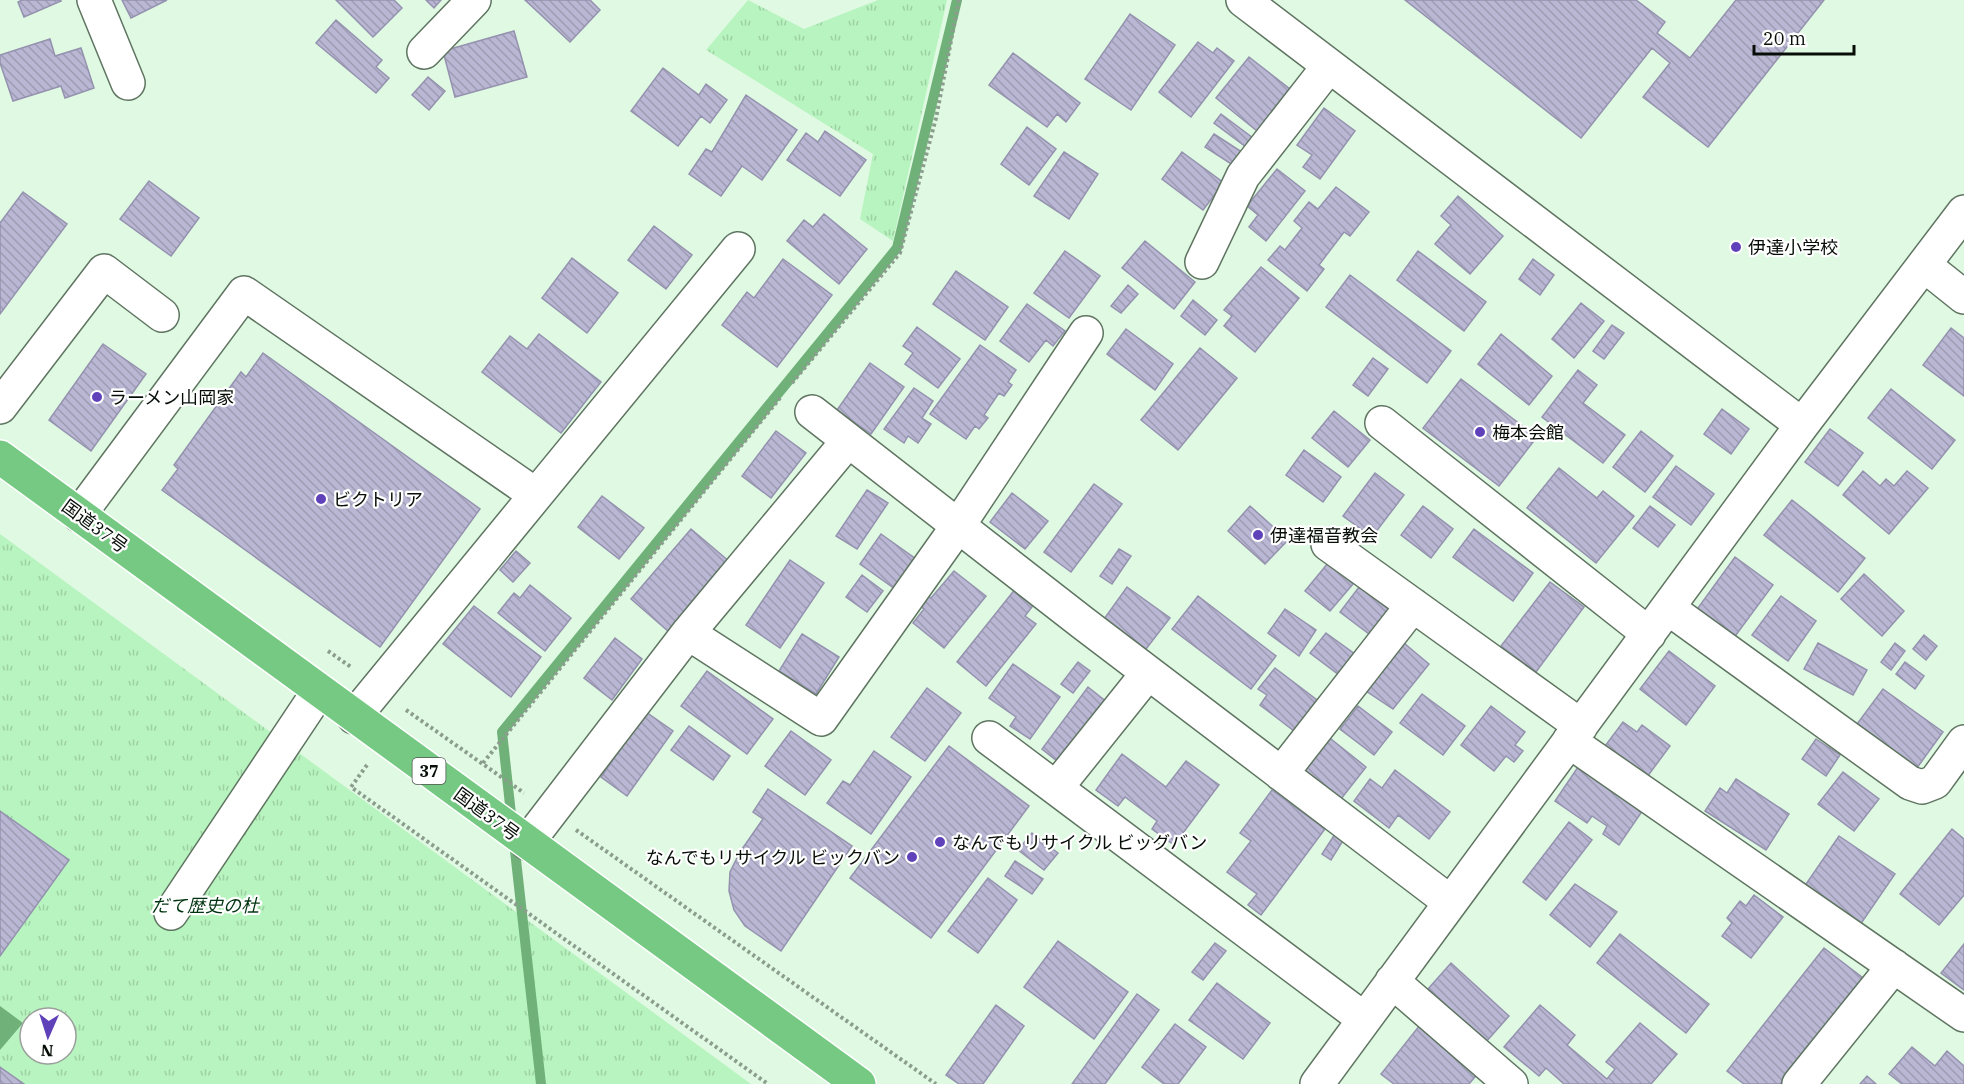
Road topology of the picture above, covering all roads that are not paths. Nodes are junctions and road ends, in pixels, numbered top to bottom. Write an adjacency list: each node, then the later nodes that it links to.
1 (94, 0): 6 (street)
2 (474, 0): 4 (street)
3 (1243, 0): 5 (street)
4 (424, 52)
5 (1329, 66): 9 (street); 17 (street)
6 (128, 83)
7 (1964, 212): 10 (street)
8 (738, 249): 20 (street)
9 (1202, 262)
10 (1924, 265): 11 (street); 17 (street)
11 (1964, 297)
12 (162, 315): 14 (street)
13 (1086, 333): 22 (street)
14 (0, 407)
15 (812, 412): 18 (street)
16 (1382, 423): 27 (street)
17 (1802, 425): 25 (street)
18 (848, 441): 22 (street); 26 (street)
19 (0, 457): 21 (highway, 国道37号 / 37)
20 (536, 495): 21 (street); 30 (street)
21 (79, 515): 29 (highway, 国道37号 / 37)
22 (958, 526): 26 (street); 28 (street)
23 (1328, 544): 24 (street)
24 (1413, 605): 31 (street); 34 (street)
25 (1668, 608): 27 (street); 33 (street)
26 (688, 633): 36 (street)
27 (1649, 634): 31 (street)
28 (1148, 673): 34 (street); 35 (street)
29 (319, 690): 30 (highway, 国道37号 / 37); 38 (street)
30 (354, 717): 36 (highway, 国道37号 / 37)
31 (1575, 734): 37 (street); 39 (street)
32 (989, 738): 35 (street)
33 (1964, 742)
34 (1281, 774): 37 (street)
35 (1056, 788): 42 (street)
36 (527, 843): 43 (highway, 国道37号 / 37)
37 (1450, 902): 40 (street)
38 (171, 913)
39 (1894, 966): 41 (street); 46 (street)
40 (1392, 981): 42 (street); 45 (street)
41 (1964, 1014)
42 (1364, 1019): 44 (street)
43 (859, 1084)
44 (1317, 1084)
45 (1511, 1084)
46 (1799, 1084)

